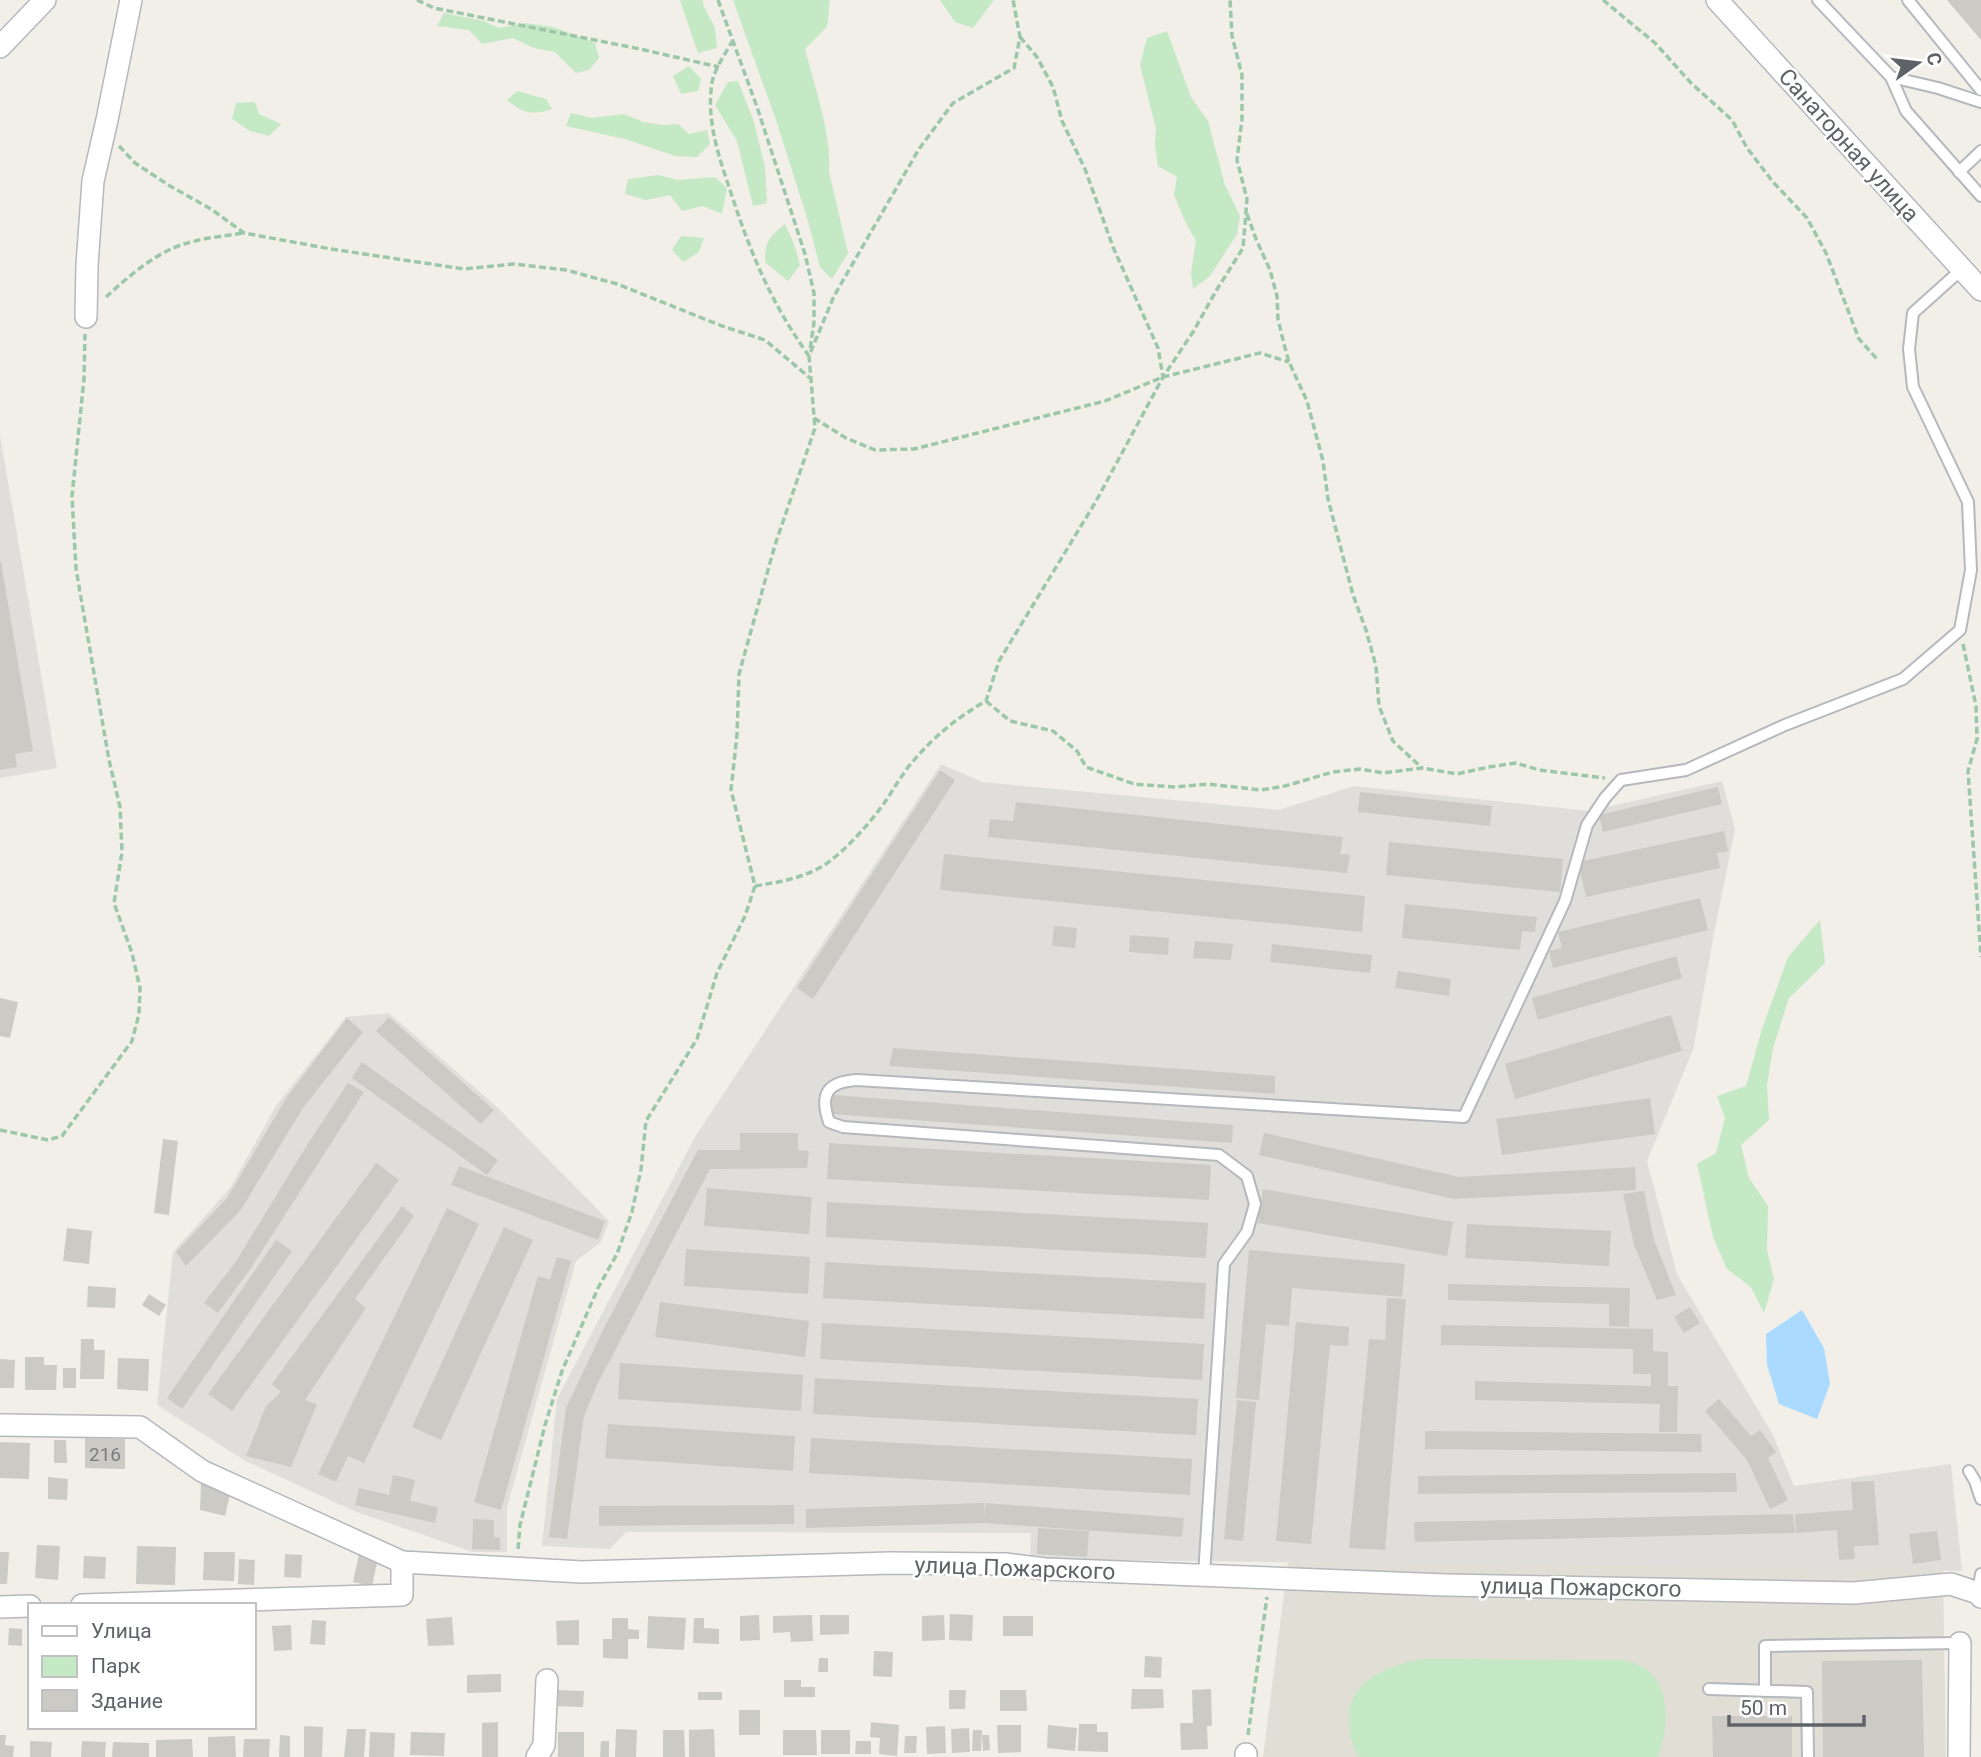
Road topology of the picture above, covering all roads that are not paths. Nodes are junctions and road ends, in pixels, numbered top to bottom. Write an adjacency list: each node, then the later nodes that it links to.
1 (45, 0): 6 (street)
2 (131, 0): 15 (street)
3 (1717, 0): 13 (street, Санаторная улица)
4 (1818, 0): 7 (lane)
5 (1911, 1): 8 (lane)
6 (0, 47)
7 (1891, 77): 9 (lane); 11 (lane)
8 (1981, 90)
9 (1981, 102)
10 (1981, 151): 11 (lane)
11 (1959, 172): 12 (lane)
12 (1981, 196)
13 (1962, 269): 14 (street, Санаторная улица); 20 (lane)
14 (1981, 290)
15 (86, 317)
16 (0, 1425): 19 (street)
17 (1969, 1471): 18 (lane)
18 (1981, 1499)
19 (402, 1562): 20 (street, улица Пожарского); 22 (street)
20 (1204, 1575): 21 (street, улица Пожарского)
21 (1980, 1588)
22 (146, 1603)
23 (28, 1606): 24 (street)
24 (0, 1607)
25 (1959, 1643): 28 (lane); 31 (street)
26 (547, 1680): 29 (street)
27 (1709, 1689): 28 (lane)
28 (1765, 1691): 30 (lane)
29 (537, 1757)
30 (1808, 1757)
31 (1959, 1757)

